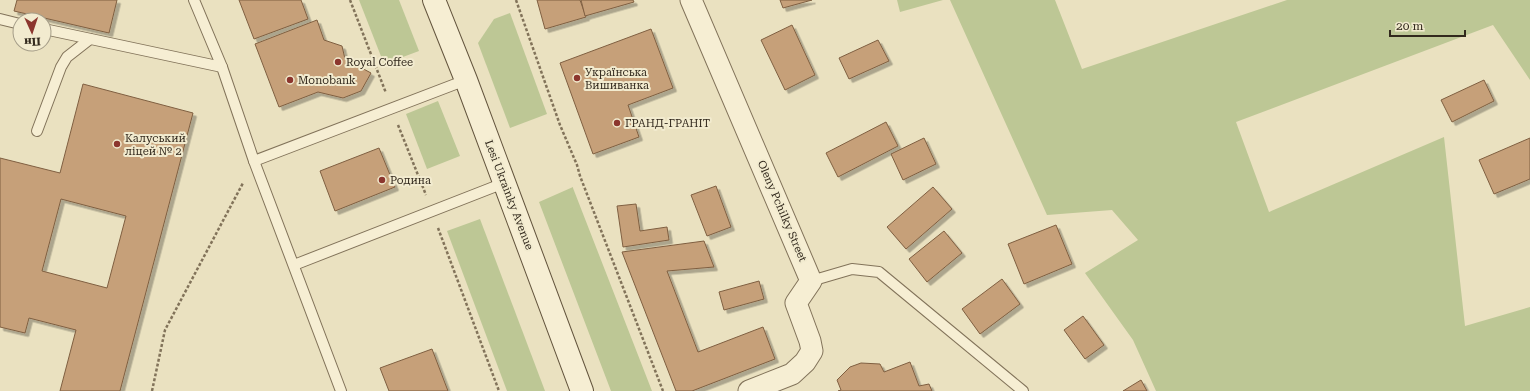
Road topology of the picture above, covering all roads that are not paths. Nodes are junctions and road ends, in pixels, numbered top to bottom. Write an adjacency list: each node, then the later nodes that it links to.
1 (194, 0): 8 (lane)
2 (434, 0): 9 (main road, Lesi Ukrainky Avenue)
3 (691, 0): 14 (street, Oleny Pchilky Street)
4 (0, 19): 5 (lane)
5 (12, 22)
6 (52, 31): 7 (lane)
7 (90, 39): 8 (lane); 10 (lane)
8 (222, 67): 11 (lane)
9 (466, 80): 11 (lane); 12 (main road, Lesi Ukrainky Avenue)
10 (37, 131)
11 (254, 161): 13 (lane)
12 (504, 183): 13 (lane); 16 (main road, Lesi Ukrainky Avenue)
13 (294, 265): 15 (lane)
14 (811, 281): 17 (street); 18 (lane)
15 (341, 391)
16 (582, 391)
17 (749, 391)
18 (1023, 391)

